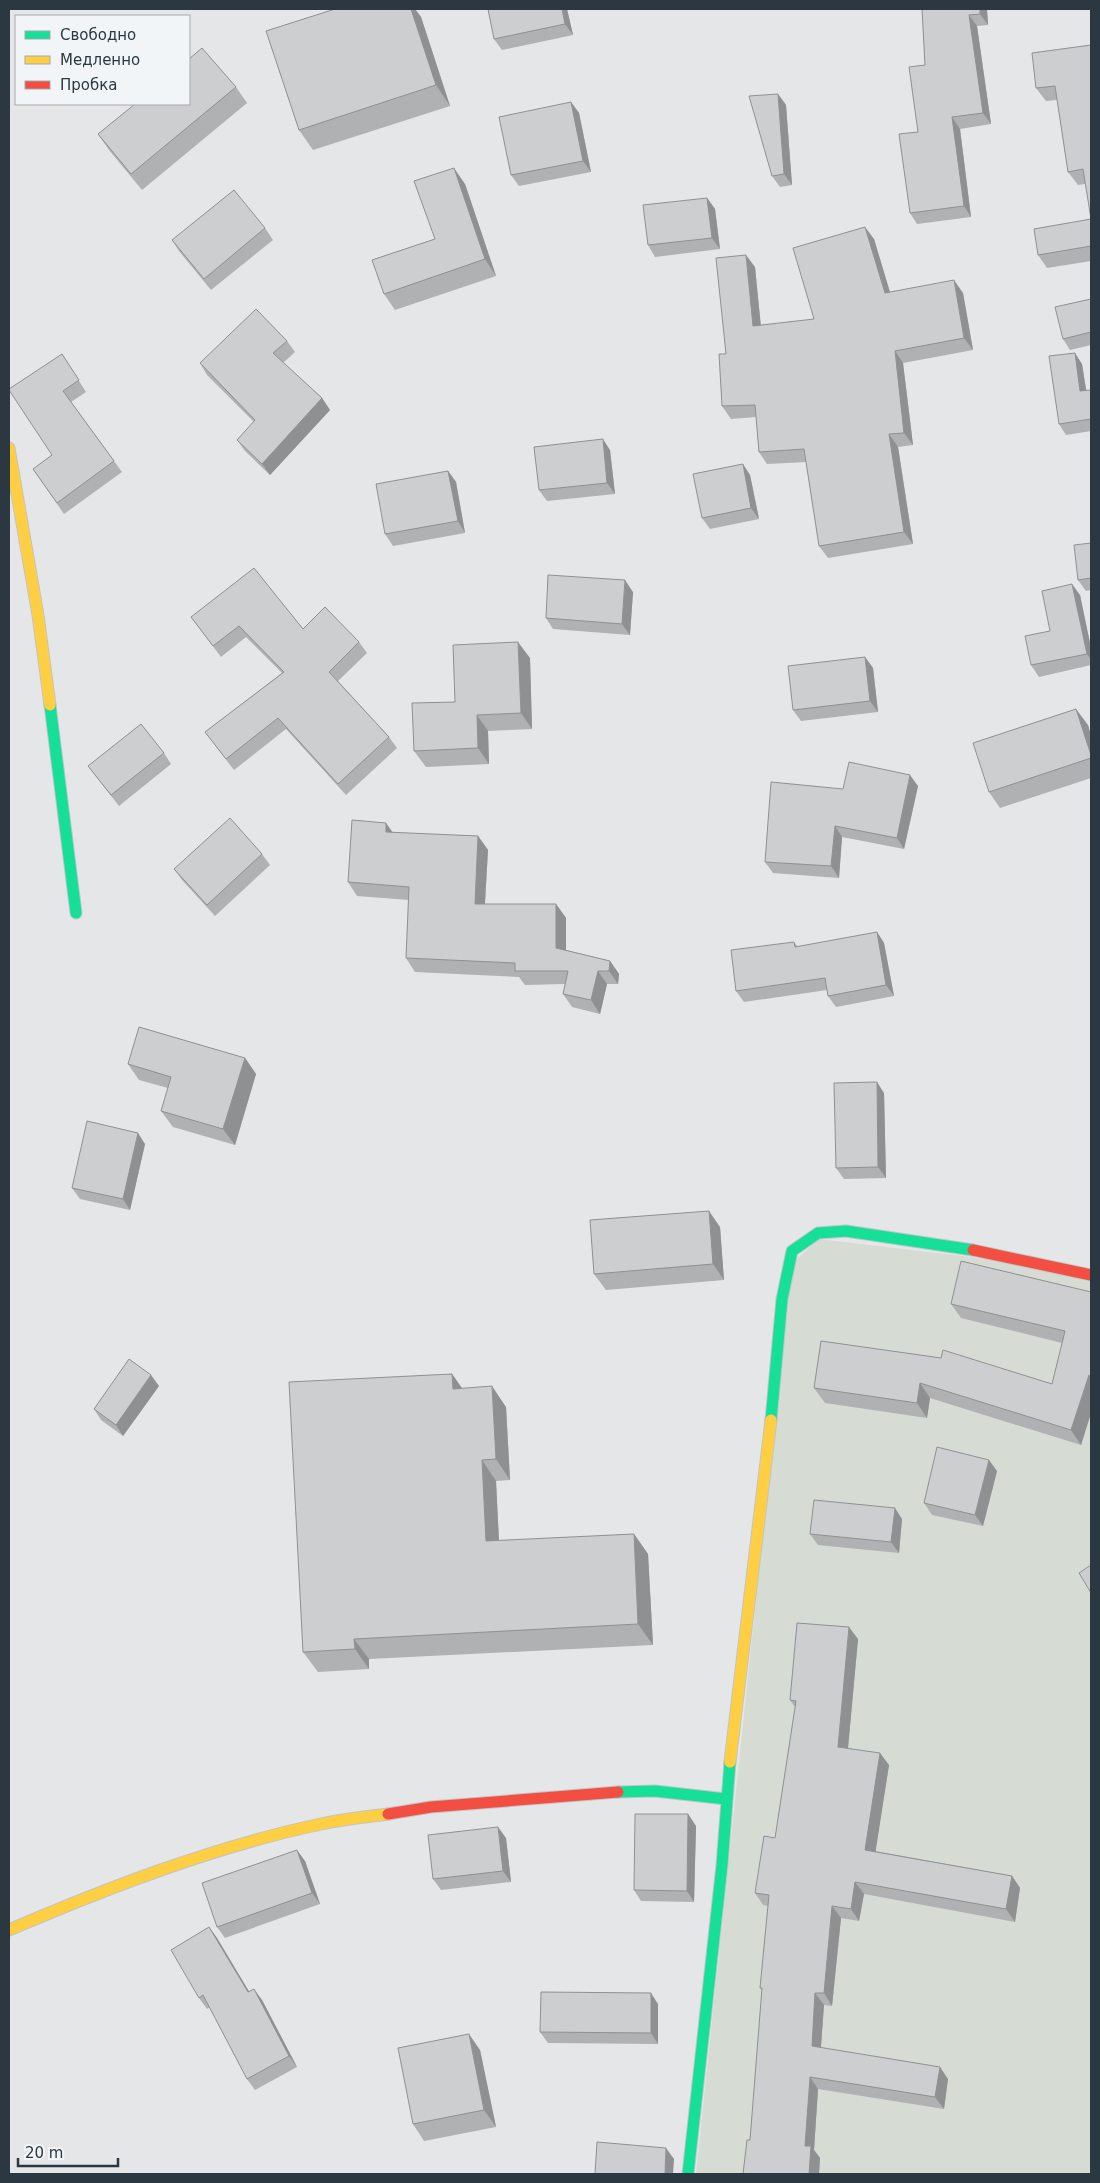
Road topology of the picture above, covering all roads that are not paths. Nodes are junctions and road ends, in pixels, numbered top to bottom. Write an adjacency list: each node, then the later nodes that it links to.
1 (9, 448): 2 (street)
2 (76, 913)
3 (1091, 1274): 4 (street)
4 (726, 1799): 5 (street); 6 (street)
5 (9, 1930)
6 (688, 2174)

